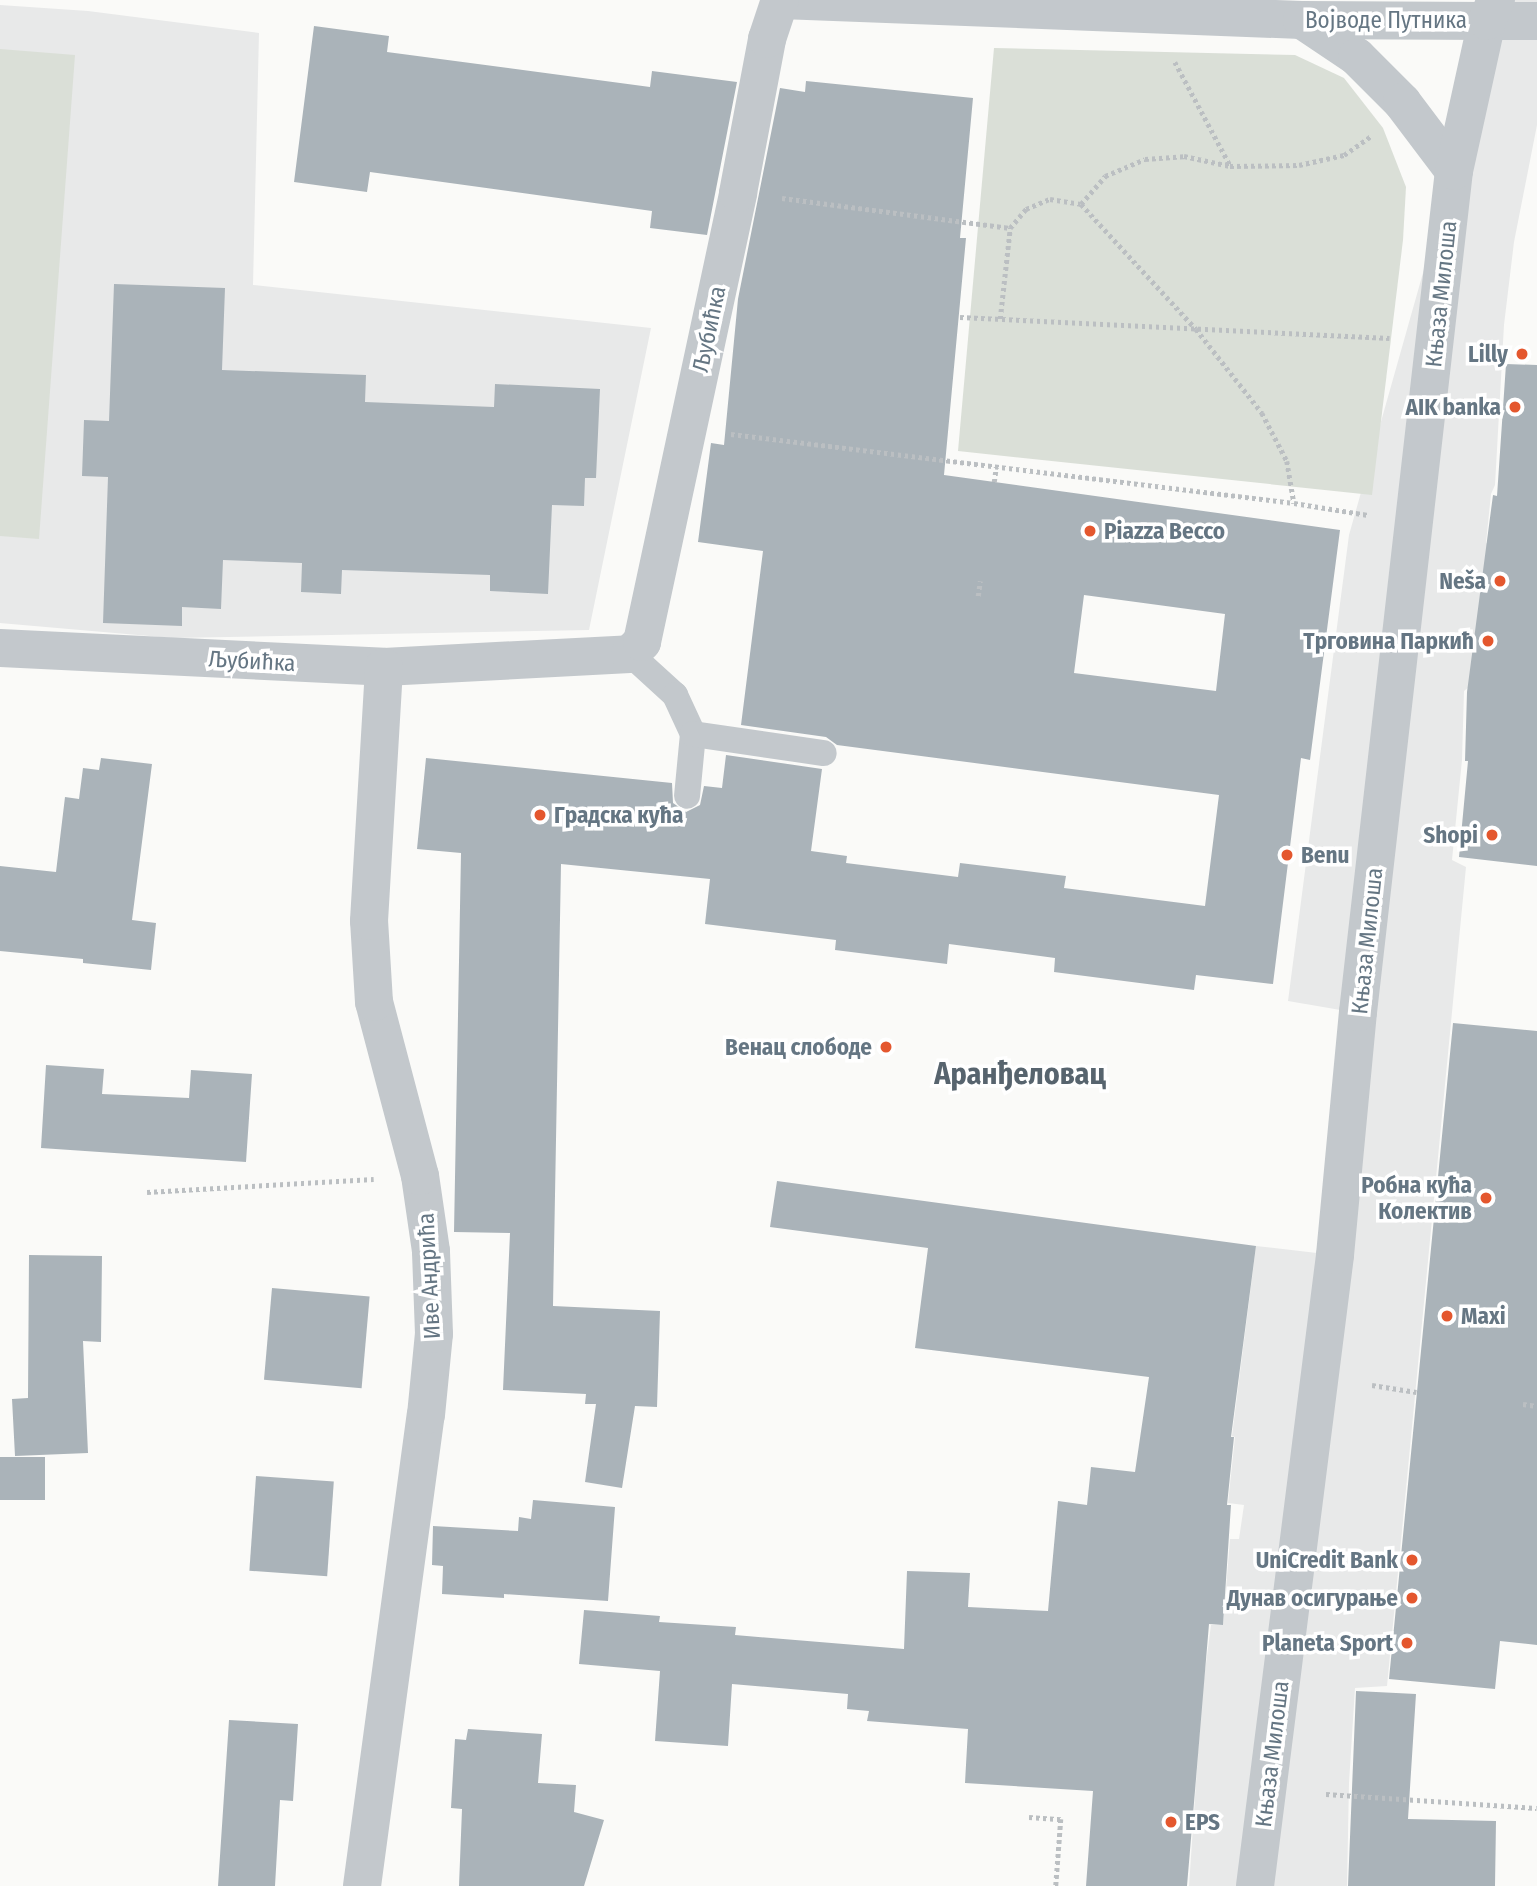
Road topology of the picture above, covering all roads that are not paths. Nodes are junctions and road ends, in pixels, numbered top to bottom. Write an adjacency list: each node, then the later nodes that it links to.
1 (781, 0): 3 (street, Војводе Путника); 7 (street, Љубићка)
2 (1492, 10): 3 (street, Војводе Путника); 4 (street, Војводе Путника); 5 (street, Књаза Милоша)
3 (1302, 20): 5 (street)
4 (1537, 21)
5 (1454, 171): 13 (street, Књаза Милоша)
6 (0, 648): 8 (street, Љубићка)
7 (630, 654): 8 (street, Љубићка); 9 (lane)
8 (384, 667): 12 (street, Иве Андрића)
9 (693, 734): 10 (lane); 11 (lane)
10 (824, 753)
11 (687, 796)
12 (362, 1886)
13 (1255, 1886)

